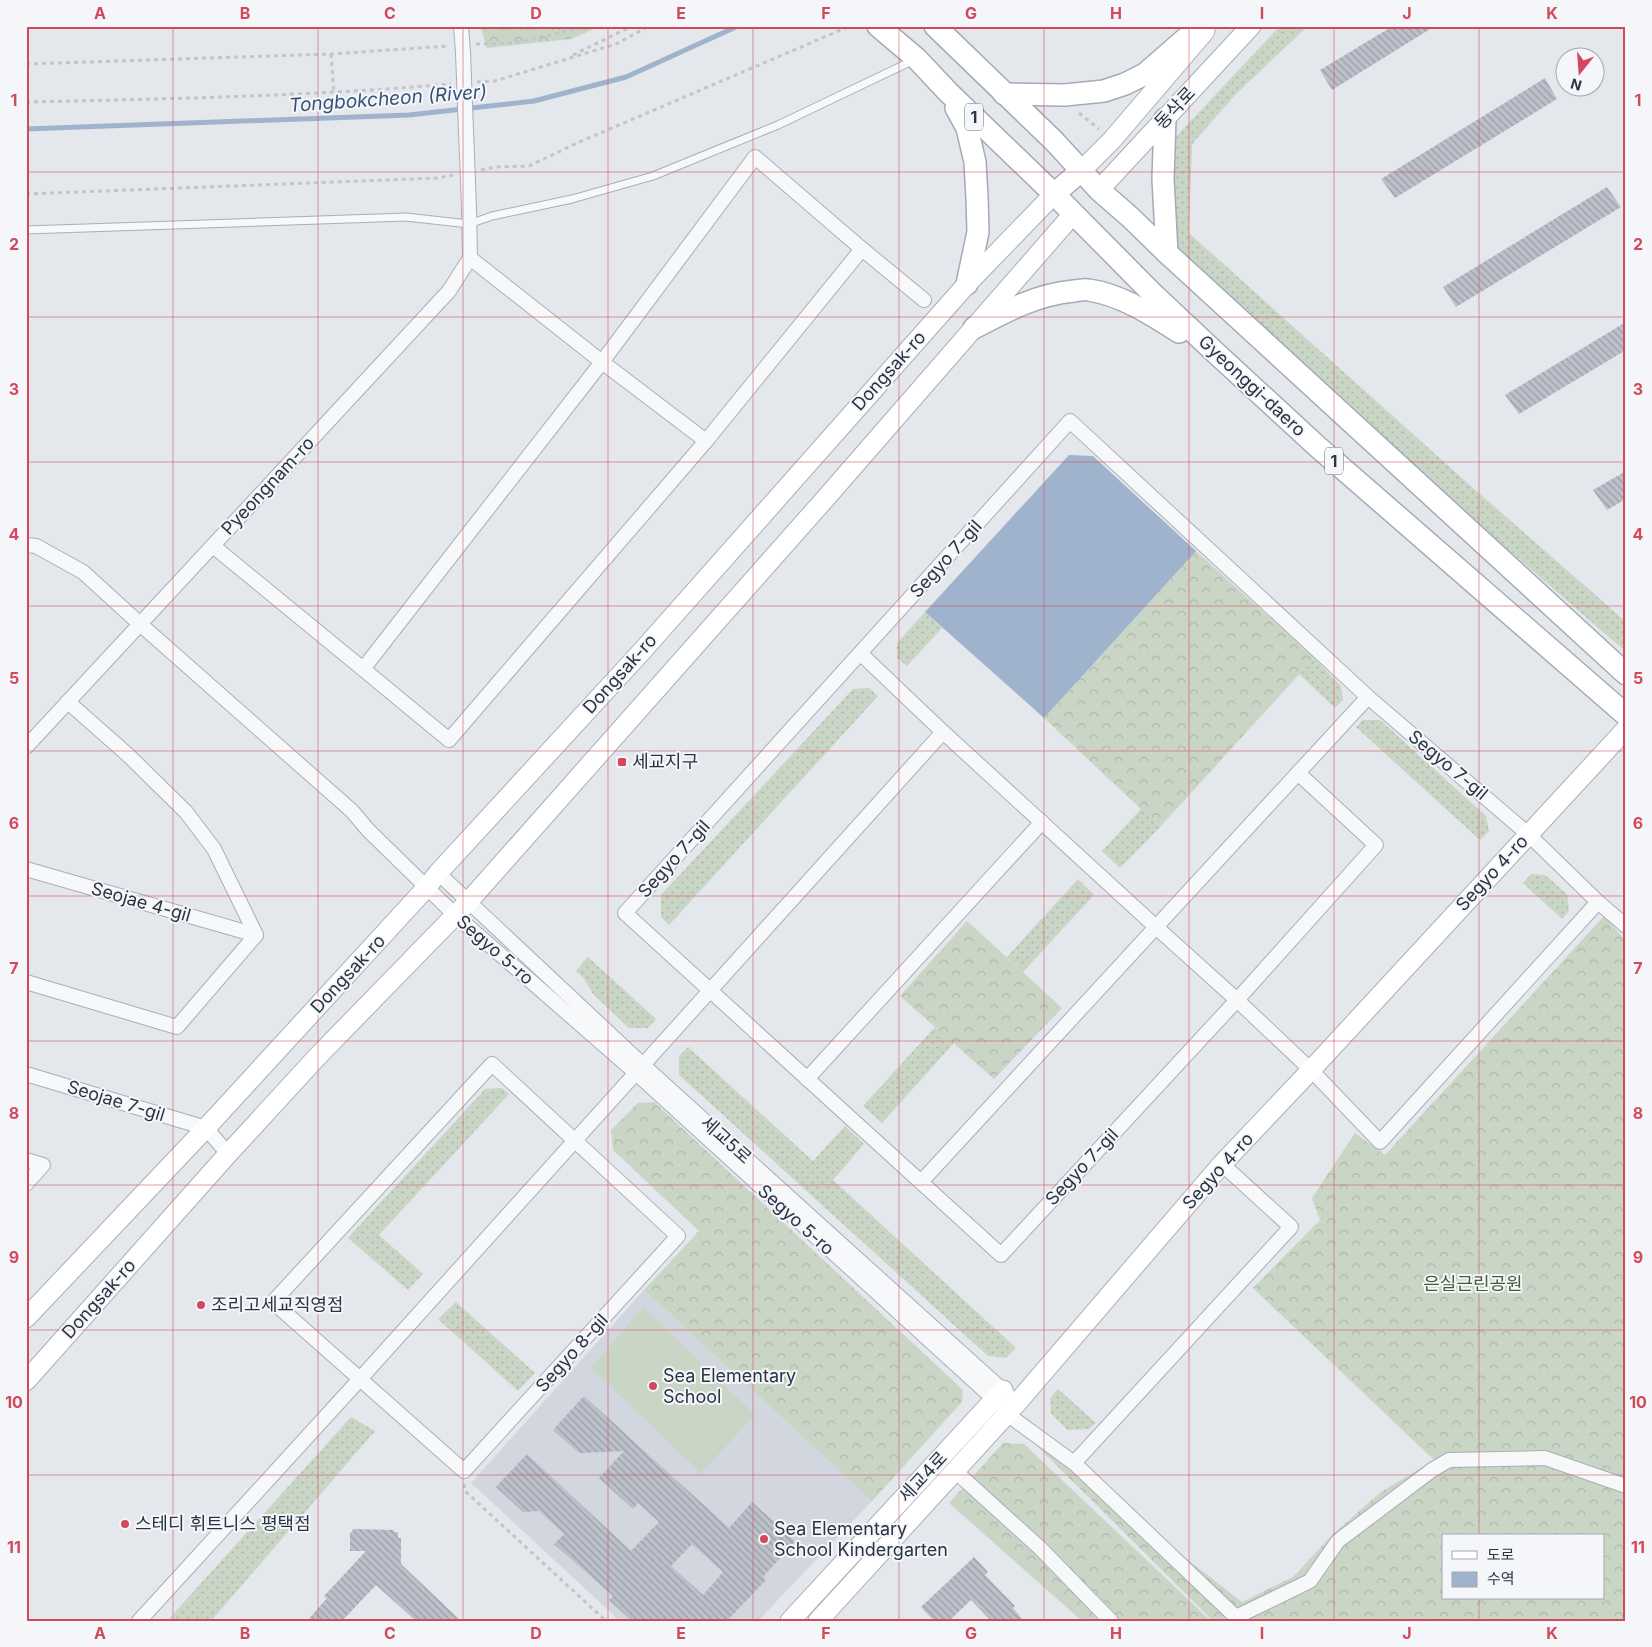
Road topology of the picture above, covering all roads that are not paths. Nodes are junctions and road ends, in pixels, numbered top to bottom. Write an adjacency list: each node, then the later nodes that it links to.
1 (461, 26): 15 (street, bridge)
2 (878, 26): 7 (main road, Gyeonggi-daero / 1)
3 (935, 26): 9 (main road, 1)
4 (1200, 26): 9 (main road)
5 (1209, 26): 11 (main road, Dongsak-ro)
6 (1251, 26): 10 (main road, 동삭로)
7 (916, 59): 8 (main road, Gyeonggi-daero / 1); 15 (lane)
8 (948, 92): 13 (main road, Gyeonggi-daero / 1); 20 (main road)
9 (1004, 94): 11 (main road, 1)
10 (1165, 119): 12 (main road, 동삭로); 18 (main road)
11 (1082, 170): 12 (main road, 1); 13 (main road, Dongsak-ro)
12 (1099, 190): 14 (main road); 18 (main road, 1)
13 (1054, 194): 14 (main road, Gyeonggi-daero / 1); 20 (main road, Dongsak-ro)
14 (1074, 213): 22 (main road, Dongsak-ro); 23 (main road, Gyeonggi-daero / 1)
15 (469, 224): 16 (lane); 19 (street)
16 (26, 230)
17 (862, 249): 21 (street); 24 (street); 25 (street)
18 (1167, 253): 31 (main road, 1)
19 (470, 258): 24 (street); 27 (street, Pyeongnam-ro)
20 (967, 284): 42 (main road, Dongsak-ro)
21 (924, 300)
22 (974, 328): 23 (main road); 43 (main road, Dongsak-ro)
23 (1218, 355): 34 (main road, Gyeonggi-daero / 1)
24 (602, 362): 25 (street); 30 (street)
25 (706, 441): 30 (street)
26 (26, 545): 28 (street)
27 (213, 546): 28 (street, Pyeongnam-ro); 30 (street)
28 (140, 624): 33 (street, Pyeongnam-ro); 42 (street)
29 (860, 653): 32 (street, Segyo 7-gil); 36 (street); 50 (street, Segyo 7-gil)
30 (363, 669)
31 (1626, 674)
32 (1368, 697): 38 (street); 40 (street, Segyo 7-gil)
33 (68, 702): 37 (street, Pyeongnam-ro); 48 (street)
34 (1626, 715)
35 (1626, 729): 40 (main road, Segyo 4-ro)
36 (943, 732): 39 (street); 50 (street)
37 (26, 747)
38 (1298, 773): 47 (street); 51 (street, Segyo 7-gil)
39 (1042, 822): 47 (street); 55 (street)
40 (1528, 834): 44 (street, Segyo 7-gil); 53 (main road, Segyo 4-ro)
41 (26, 869): 48 (street, Seojae 4-gil)
42 (433, 880): 43 (street); 45 (street, Segyo 5-ro); 56 (main road, Dongsak-ro)
43 (469, 901): 45 (main road, Dongsak-ro); 52 (street)
44 (1598, 902): 46 (street, Segyo 7-gil); 53 (street)
45 (455, 915): 52 (street, Segyo 5-ro); 58 (main road, Dongsak-ro)
46 (1626, 926)
47 (1156, 927): 51 (street); 61 (street)
48 (256, 935): 49 (street)
49 (26, 982)
50 (710, 990): 52 (street); 55 (street, Segyo 7-gil)
51 (1237, 1000): 53 (street); 61 (street, Segyo 7-gil)
52 (639, 1069): 57 (street); 66 (street, Segyo 5-ro)
53 (1311, 1070): 60 (main road, Segyo 4-ro)
54 (26, 1074): 56 (street, Seojae 7-gil)
55 (808, 1079): 61 (street, Segyo 7-gil)
56 (206, 1128): 58 (street); 63 (main road, Dongsak-ro)
57 (574, 1141): 64 (street); 64 (street, Segyo 8-gil); 64 (street, Segyo 8-gil)
58 (228, 1154): 65 (main road, Dongsak-ro)
59 (26, 1160): 62 (street)
60 (1222, 1164): 67 (main road, Segyo 4-ro); 68 (street)
61 (921, 1182)
62 (26, 1184)
63 (26, 1318)
64 (360, 1379): 72 (street)
65 (26, 1381)
66 (999, 1395): 67 (street); 73 (main road, 세교4로)
67 (1012, 1409): 68 (street); 69 (main road, Segyo 4-ro)
68 (1074, 1463): 71 (street)
69 (955, 1471): 74 (main road, Segyo 4-ro); 75 (street)
70 (1626, 1486): 71 (street)
71 (1235, 1619)
72 (139, 1621)
73 (790, 1621)
74 (818, 1621)
75 (1111, 1621)

